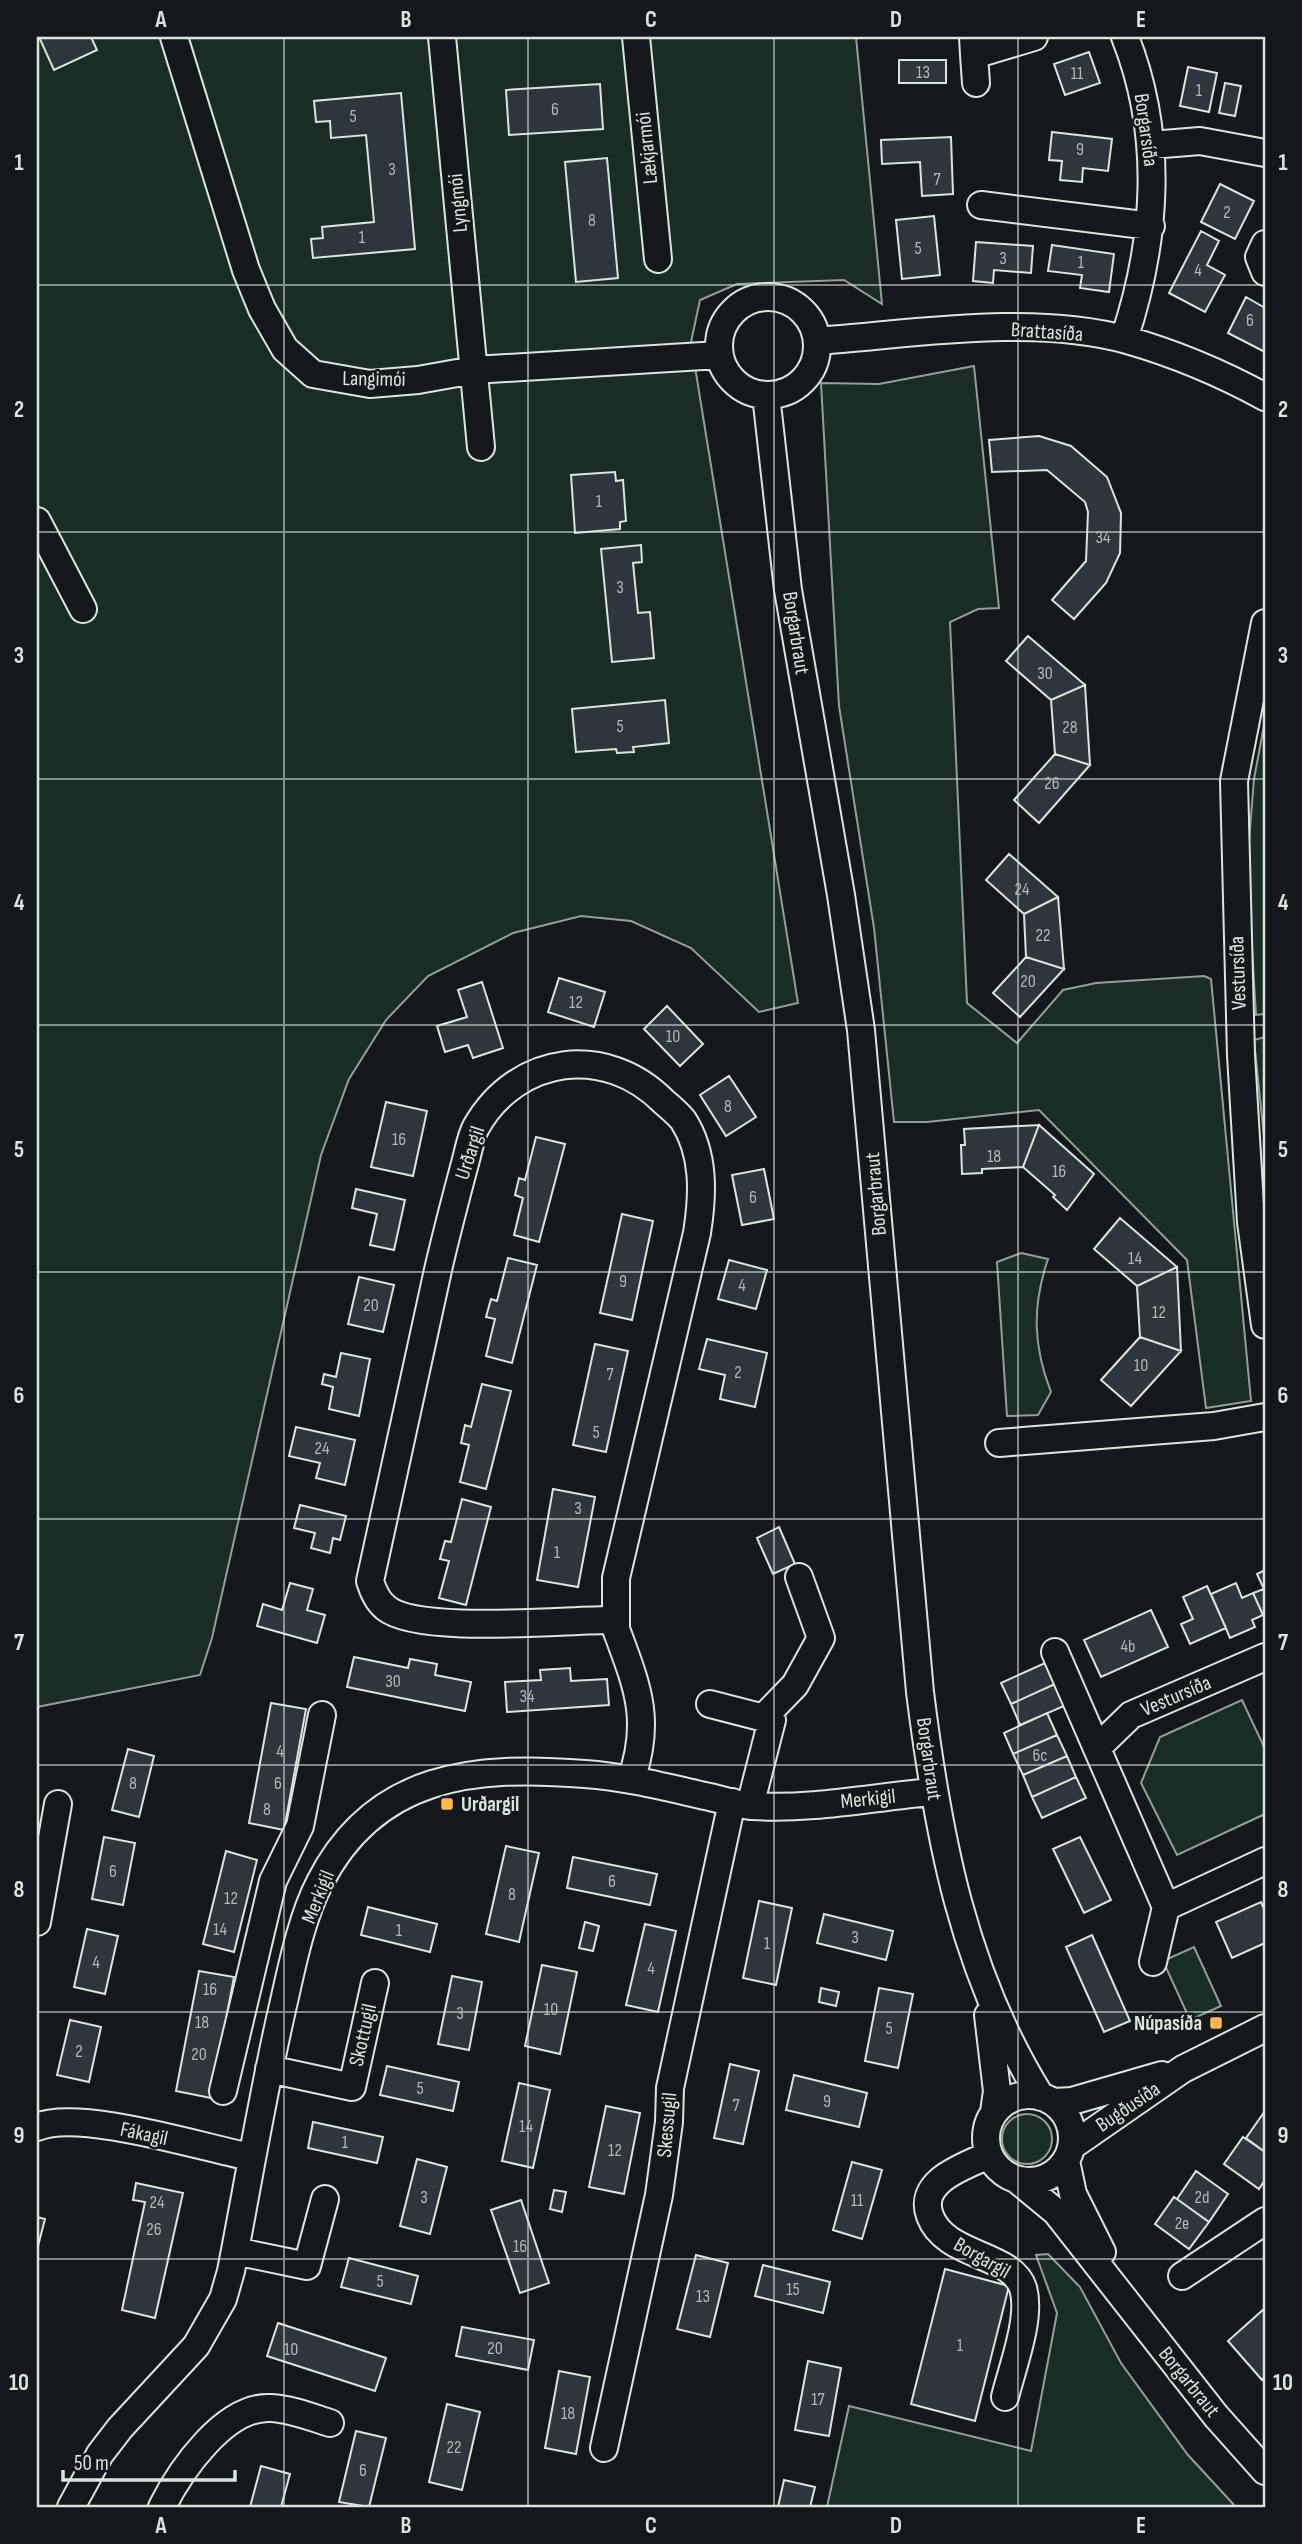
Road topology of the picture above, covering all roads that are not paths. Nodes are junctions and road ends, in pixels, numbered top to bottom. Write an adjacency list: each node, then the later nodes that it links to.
1 (174, 37): 18 (street, Langimói)
2 (442, 37): 18 (street, Lyngmói)
3 (636, 37): 13 (street, Lækjarmói)
4 (1034, 37): 6 (street)
5 (1125, 37): 8 (street, Borgarsíða)
6 (973, 46): 7 (street)
7 (976, 83)
8 (1151, 145): 9 (street); 11 (street, Borgarsíða)
9 (1265, 153)
10 (981, 205): 11 (street)
11 (1151, 226): 15 (street, Borgarsíða)
12 (1265, 244): 14 (street)
13 (658, 259)
14 (1265, 272)
15 (1124, 339): 16 (street, Brattasíða); 20 (street, Brattasíða)
16 (817, 341): 17 (street); 19 (street)
17 (719, 355): 18 (street, Langimói); 19 (street)
18 (474, 370): 21 (street, Lyngmói)
19 (766, 395): 37 (street, Borgarbraut)
20 (1265, 397)
21 (481, 447)
22 (37, 521): 23 (street)
23 (83, 609)
24 (1265, 623): 25 (street, Vestursíða)
25 (1265, 1325)
26 (1265, 1417): 27 (street)
27 (999, 1443)
28 (799, 1577): 34 (street)
29 (616, 1620): 29 (street, Urðargil); 36 (street, Urðargil)
30 (1055, 1652): 35 (street)
31 (1265, 1657): 35 (street, Vestursíða)
32 (710, 1704): 34 (street)
33 (322, 1715): 44 (street)
34 (763, 1718): 39 (street, Skessugil)
35 (1097, 1748): 41 (street)
36 (631, 1780): 39 (street, Merkigil); 45 (street, Merkigil)
37 (932, 1792): 39 (street, Merkigil); 47 (street, Borgarbraut)
38 (58, 1804): 42 (street)
39 (741, 1804): 66 (street, Skessugil)
40 (1265, 1861): 41 (street)
41 (1166, 1908): 43 (street)
42 (37, 1923)
43 (1153, 1962)
44 (251, 1972): 45 (street); 51 (street)
45 (289, 1980): 49 (street, Merkigil)
46 (375, 1983): 49 (street, Skottugil)
47 (985, 1992): 52 (street, Borgarbraut); 53 (street, Borgarbraut)
48 (1265, 2028): 50 (street, Bugðusíða)
49 (269, 2069): 57 (street, Merkigil)
50 (1183, 2069): 52 (street, Bugðusíða); 55 (street, Bugðusíða)
51 (223, 2091)
52 (1047, 2100): 53 (street); 55 (street)
53 (994, 2112): 56 (street)
54 (38, 2122): 57 (street, Fákagil)
55 (1069, 2153): 58 (street); 63 (street, Borgarbraut)
56 (989, 2155): 58 (street); 64 (street, Borgargil)
57 (250, 2157): 61 (street, Merkigil)
58 (1016, 2179): 63 (street, Borgarbraut)
59 (325, 2199): 61 (street)
60 (1265, 2221): 62 (street)
61 (235, 2252): 68 (street, Merkigil)
62 (1182, 2276)
63 (1119, 2289): 67 (street, Borgarbraut)
64 (1005, 2397)
65 (330, 2423): 69 (street)
66 (604, 2448)
67 (1265, 2471)
68 (71, 2507)
69 (163, 2507)

